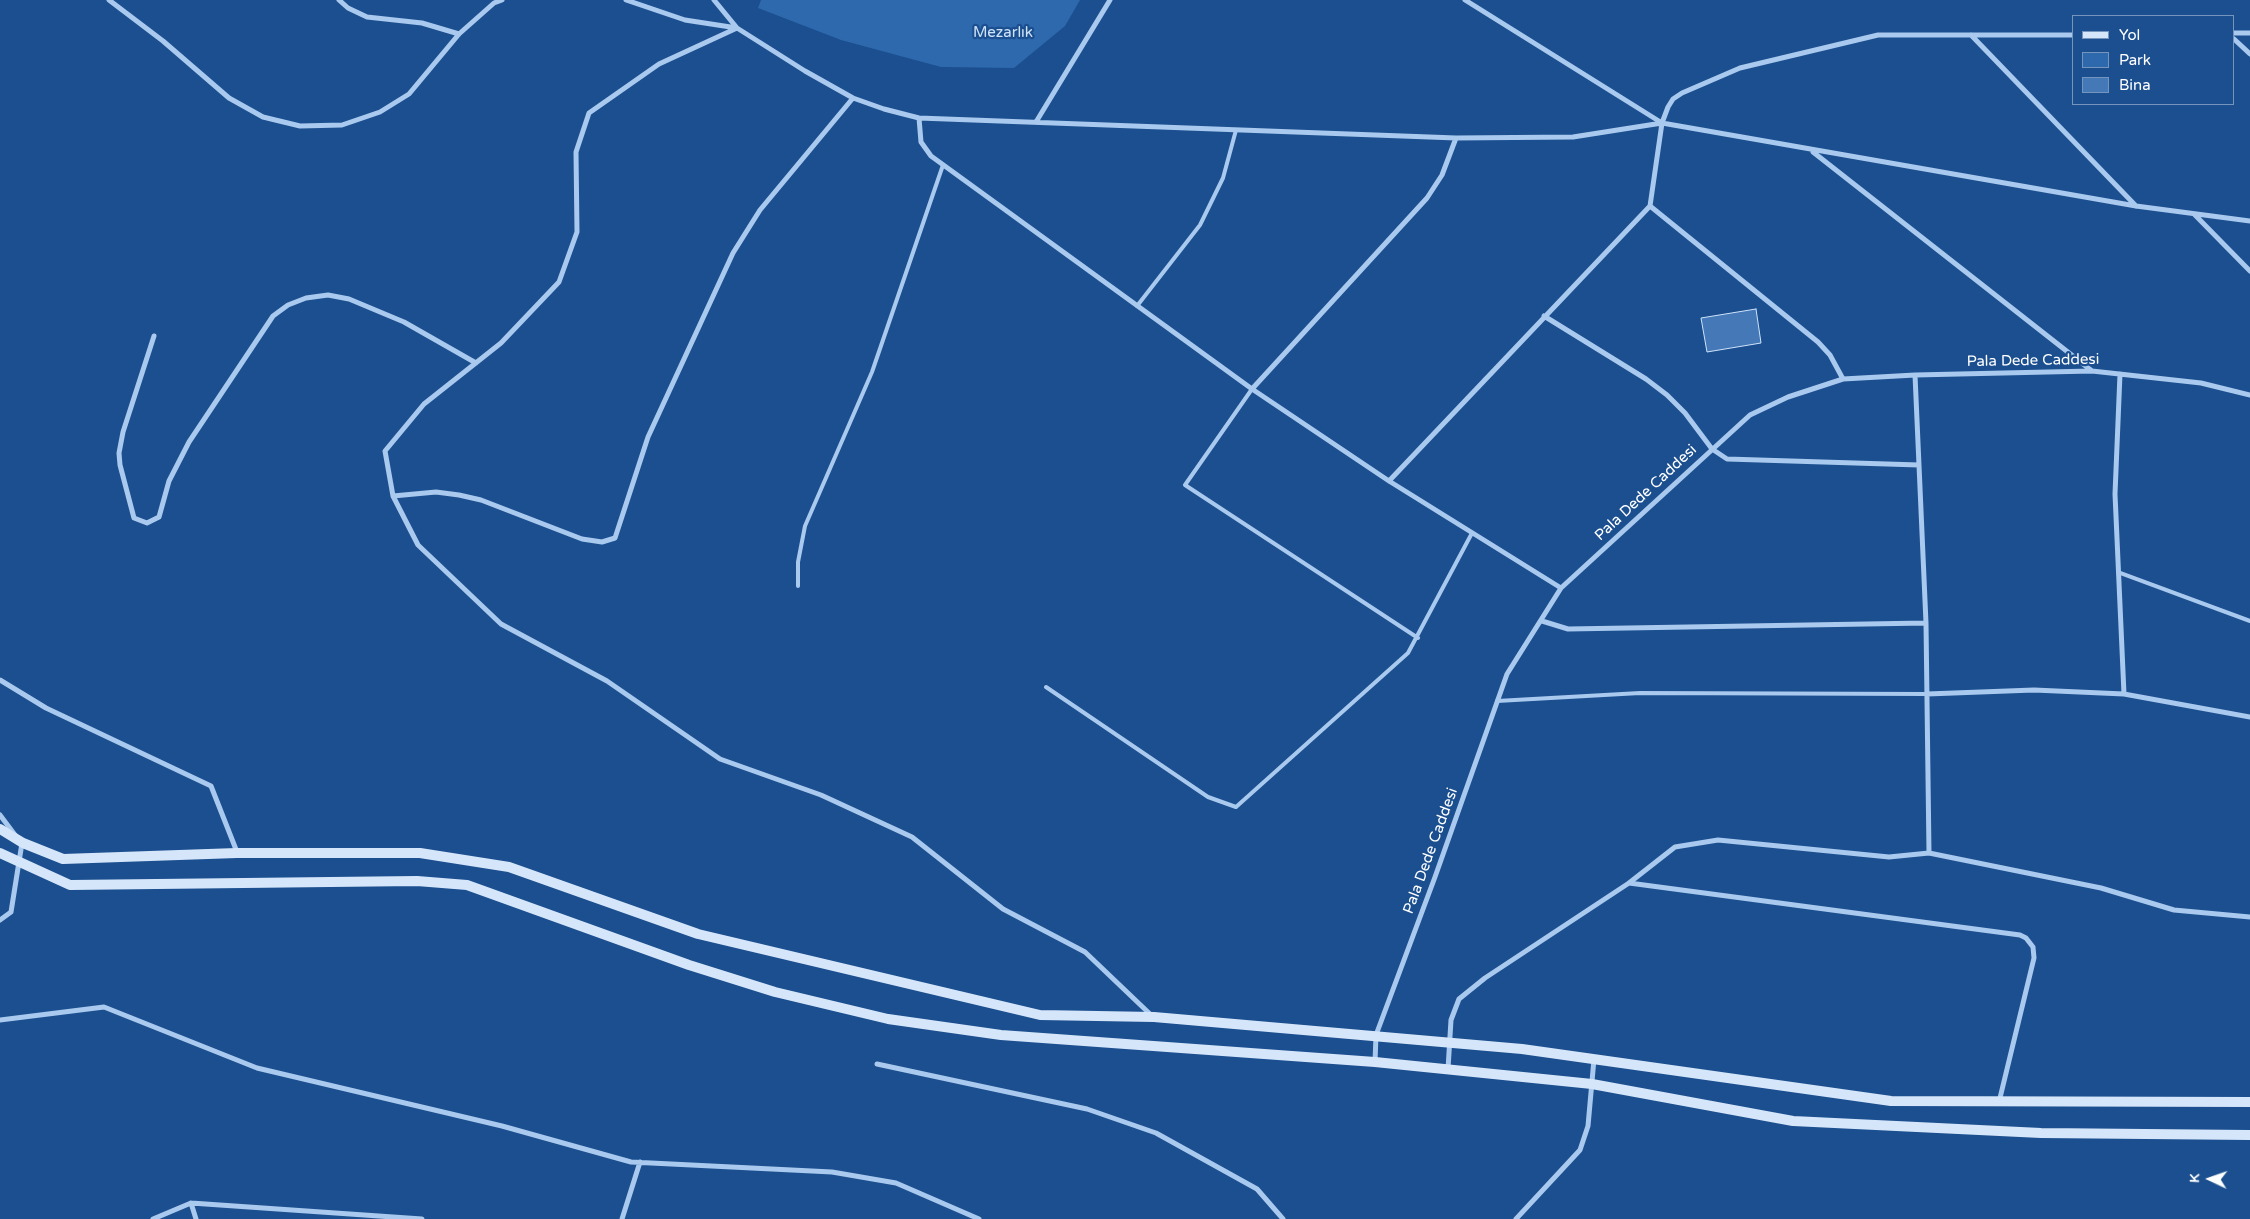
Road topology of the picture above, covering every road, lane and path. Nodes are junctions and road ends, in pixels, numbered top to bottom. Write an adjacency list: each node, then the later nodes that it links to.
1 (109, 0): 11 (street)
2 (339, 0): 11 (street)
3 (502, 0): 11 (street)
4 (626, 0): 8 (street)
5 (714, 0): 8 (street)
6 (1110, 0): 18 (street)
7 (1465, 0): 19 (street)
8 (737, 28): 16 (street); 32 (street)
9 (2235, 33): 10 (street)
10 (2250, 33)
11 (459, 34)
12 (1971, 35): 13 (street); 19 (street); 25 (street)
13 (2072, 35)
14 (2235, 40): 15 (street)
15 (2250, 54)
16 (853, 98): 17 (street); 42 (street)
17 (919, 118): 18 (street); 23 (street)
18 (1036, 122): 20 (street)
19 (1662, 123): 21 (street); 22 (street); 24 (street)
20 (1236, 130): 21 (street); 29 (lane)
21 (1456, 138): 37 (street)
22 (1812, 151): 25 (street); 33 (street)
23 (943, 165): 29 (street); 45 (lane)
24 (1650, 206): 30 (street); 36 (street)
25 (2136, 206): 26 (street)
26 (2195, 215): 27 (street); 28 (street)
27 (2250, 221)
28 (2250, 271)
29 (1137, 306): 37 (street)
30 (1544, 316): 39 (street); 41 (street)
31 (154, 336): 32 (street)
32 (476, 363): 42 (street)
33 (2092, 371): 34 (street, Pala Dede Caddesi); 35 (street, Pala Dede Caddesi)
34 (2120, 374): 38 (street, Pala Dede Caddesi); 44 (street)
35 (1915, 375): 36 (street, Pala Dede Caddesi); 40 (street)
36 (1843, 379): 39 (street, Pala Dede Caddesi)
37 (1252, 389): 41 (street); 50 (lane)
38 (2250, 395)
39 (1712, 449): 40 (street); 46 (street, Pala Dede Caddesi)
40 (1919, 465): 49 (street)
41 (1389, 481): 43 (street)
42 (393, 496): 67 (street)
43 (1472, 533): 46 (street); 50 (lane)
44 (2118, 572): 48 (lane); 54 (street)
45 (798, 586)
46 (1561, 588): 47 (street, Pala Dede Caddesi)
47 (1542, 621): 49 (street); 55 (street, Pala Dede Caddesi)
48 (2250, 622)
49 (1926, 623): 53 (street)
50 (1418, 638): 52 (lane)
51 (0, 680): 61 (street)
52 (1046, 688)
53 (1927, 694): 54 (street); 55 (lane); 62 (street)
54 (2124, 694): 56 (street)
55 (1497, 702): 69 (street, Pala Dede Caddesi)
56 (2250, 717)
57 (0, 816): 59 (street)
58 (0, 829): 59 (street)
59 (22, 843): 61 (street); 63 (street)
60 (0, 853): 63 (street)
61 (238, 853): 67 (street)
62 (1929, 853): 64 (street); 65 (street)
63 (19, 863): 66 (street); 72 (street)
64 (1629, 883): 70 (street); 76 (street)
65 (2250, 917)
66 (0, 920)
67 (1154, 1017): 69 (street)
68 (0, 1020): 79 (street)
69 (1376, 1035): 70 (street); 72 (street, Pala Dede Caddesi)
70 (1450, 1042): 71 (street); 74 (street)
71 (1594, 1057): 75 (street); 76 (street)
72 (1375, 1062): 74 (street)
73 (877, 1064): 86 (street)
74 (1448, 1070): 75 (street)
75 (1592, 1084): 78 (street); 87 (street)
76 (1999, 1102): 77 (street)
77 (2250, 1102)
78 (2250, 1135)
79 (640, 1162): 84 (street); 85 (street)
80 (191, 1202): 81 (street); 82 (street); 83 (street)
81 (153, 1219)
82 (196, 1219)
83 (422, 1219)
84 (622, 1219)
85 (979, 1219)
86 (1283, 1219)
87 (1516, 1219)

